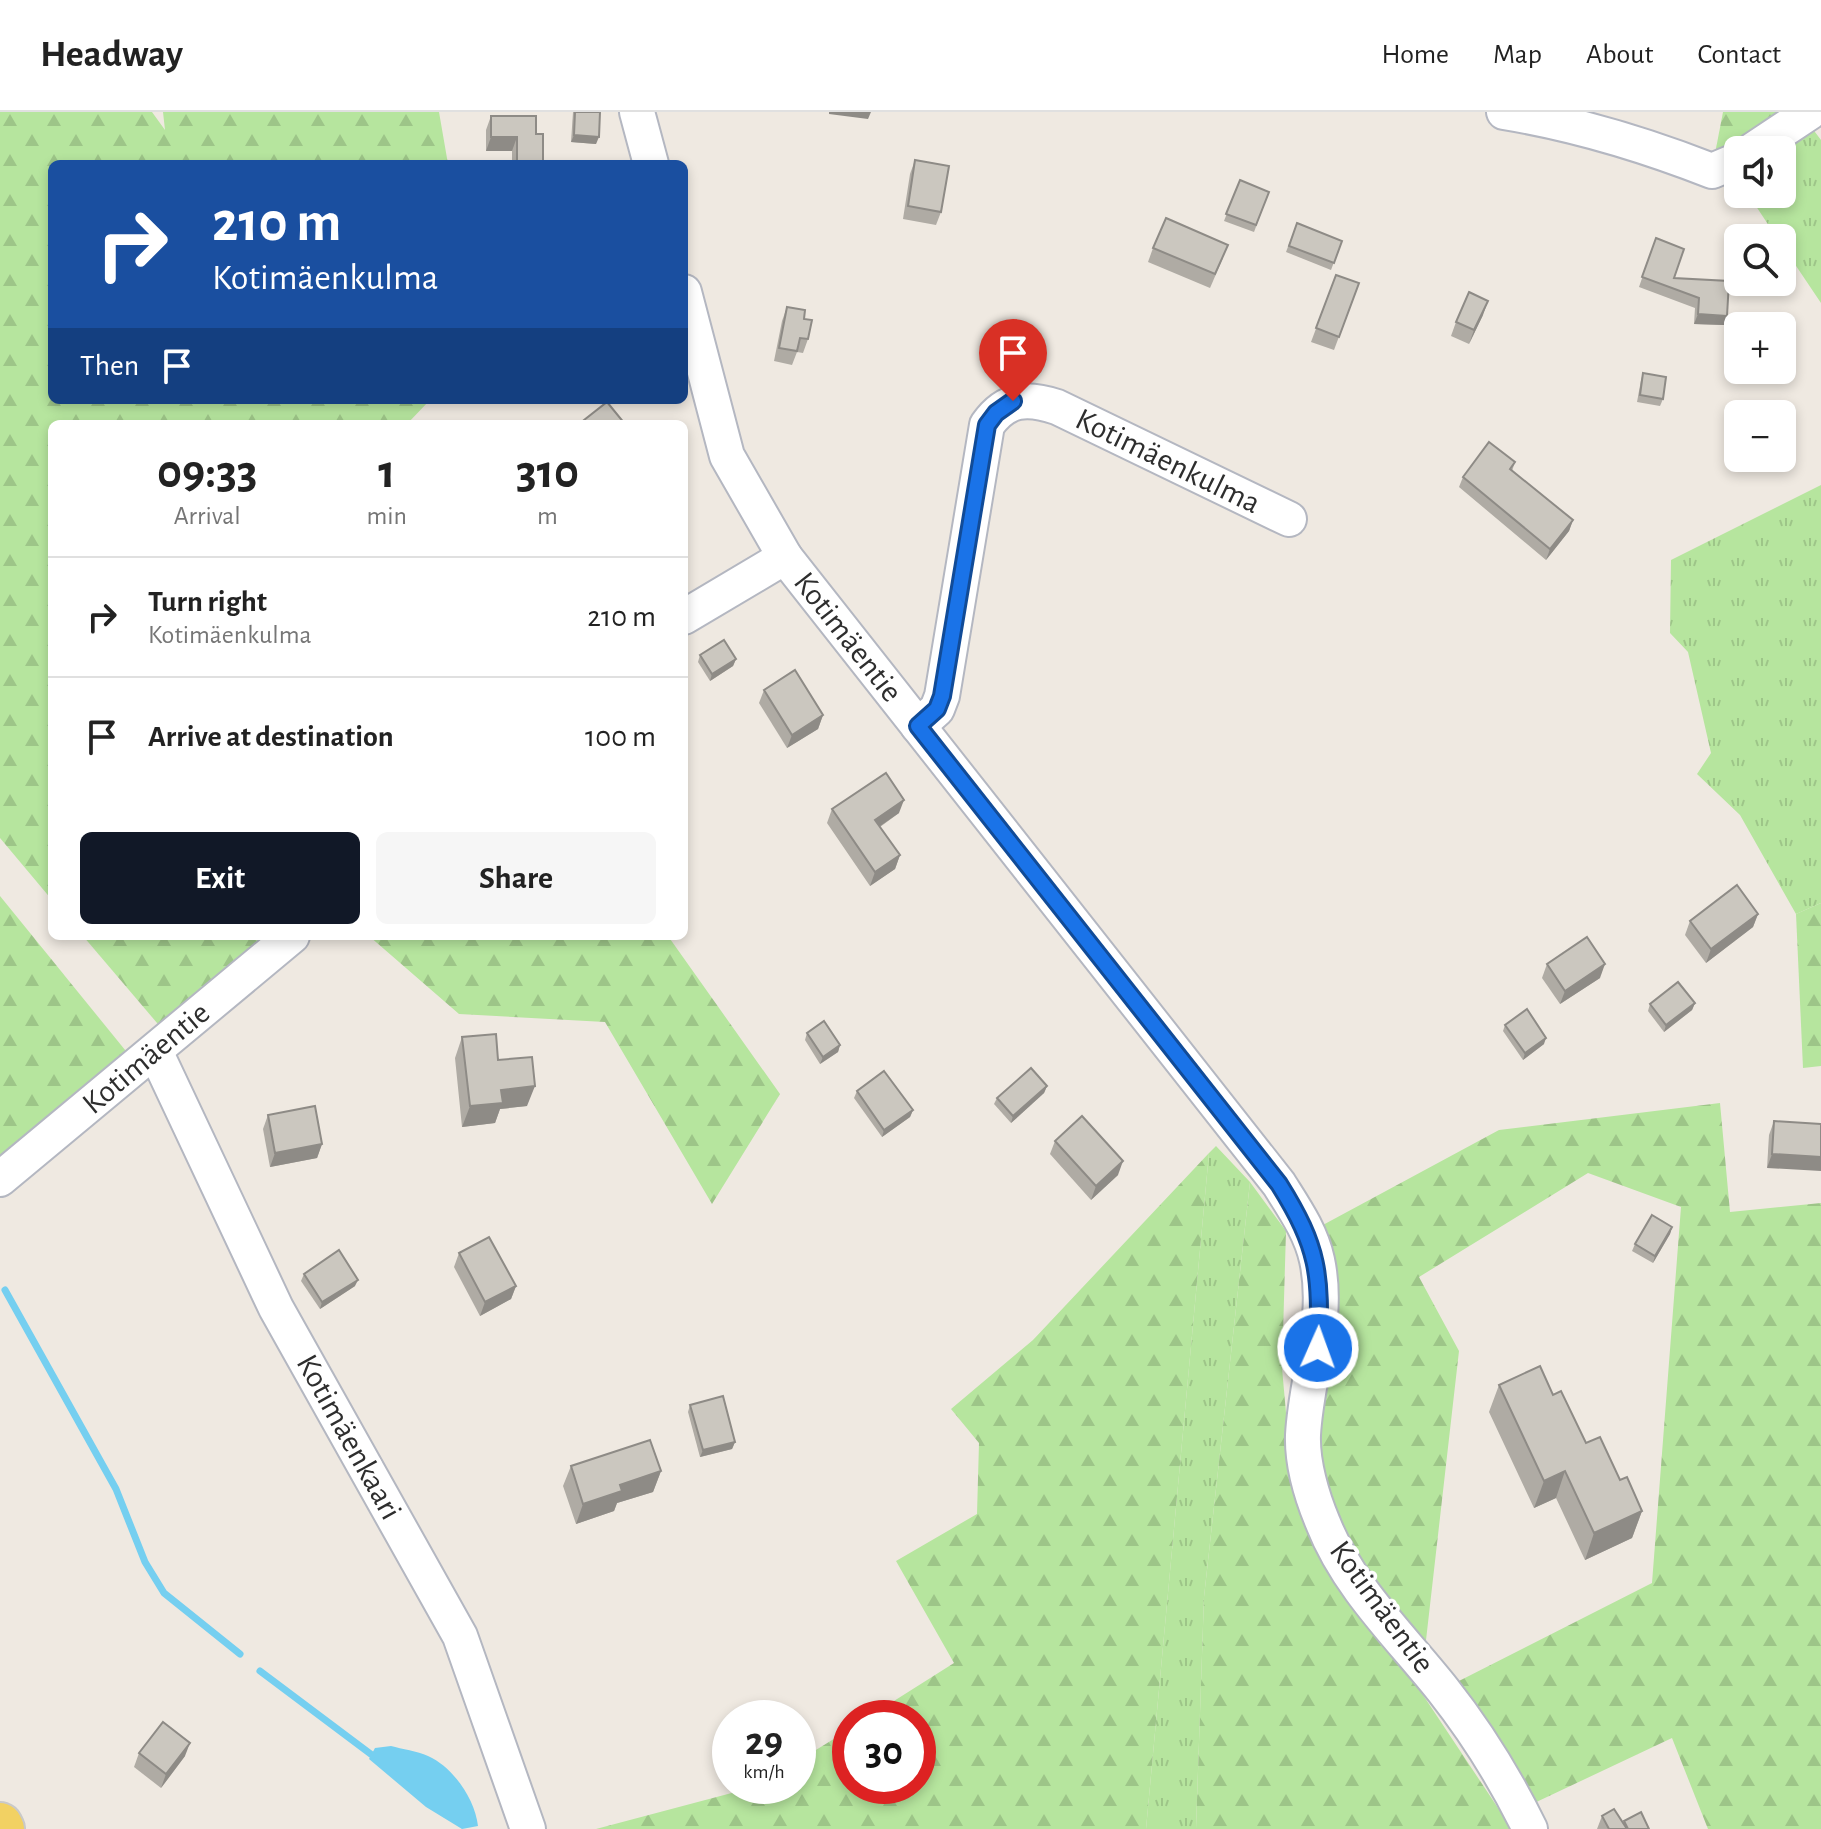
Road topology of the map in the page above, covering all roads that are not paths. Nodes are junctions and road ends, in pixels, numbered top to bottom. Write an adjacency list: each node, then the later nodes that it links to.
1 (637, 112): 5 (street)
2 (1504, 112): 6 (street)
3 (1810, 112): 4 (street)
4 (1774, 136)
5 (650, 160)
6 (1724, 166)
7 (688, 307): 9 (street)
8 (1289, 519): 11 (street, Kotimäenkulma)
9 (785, 557): 10 (street, Kotimäentie); 11 (street, Kotimäentie)
10 (688, 615)
11 (918, 726): 16 (street, Kotimäentie)
12 (287, 940): 13 (street, Kotimäentie)
13 (155, 1051): 14 (street, Kotimäentie); 15 (street, Kotimäenkaari)
14 (0, 1179)
15 (528, 1829)
16 (1530, 1829)

